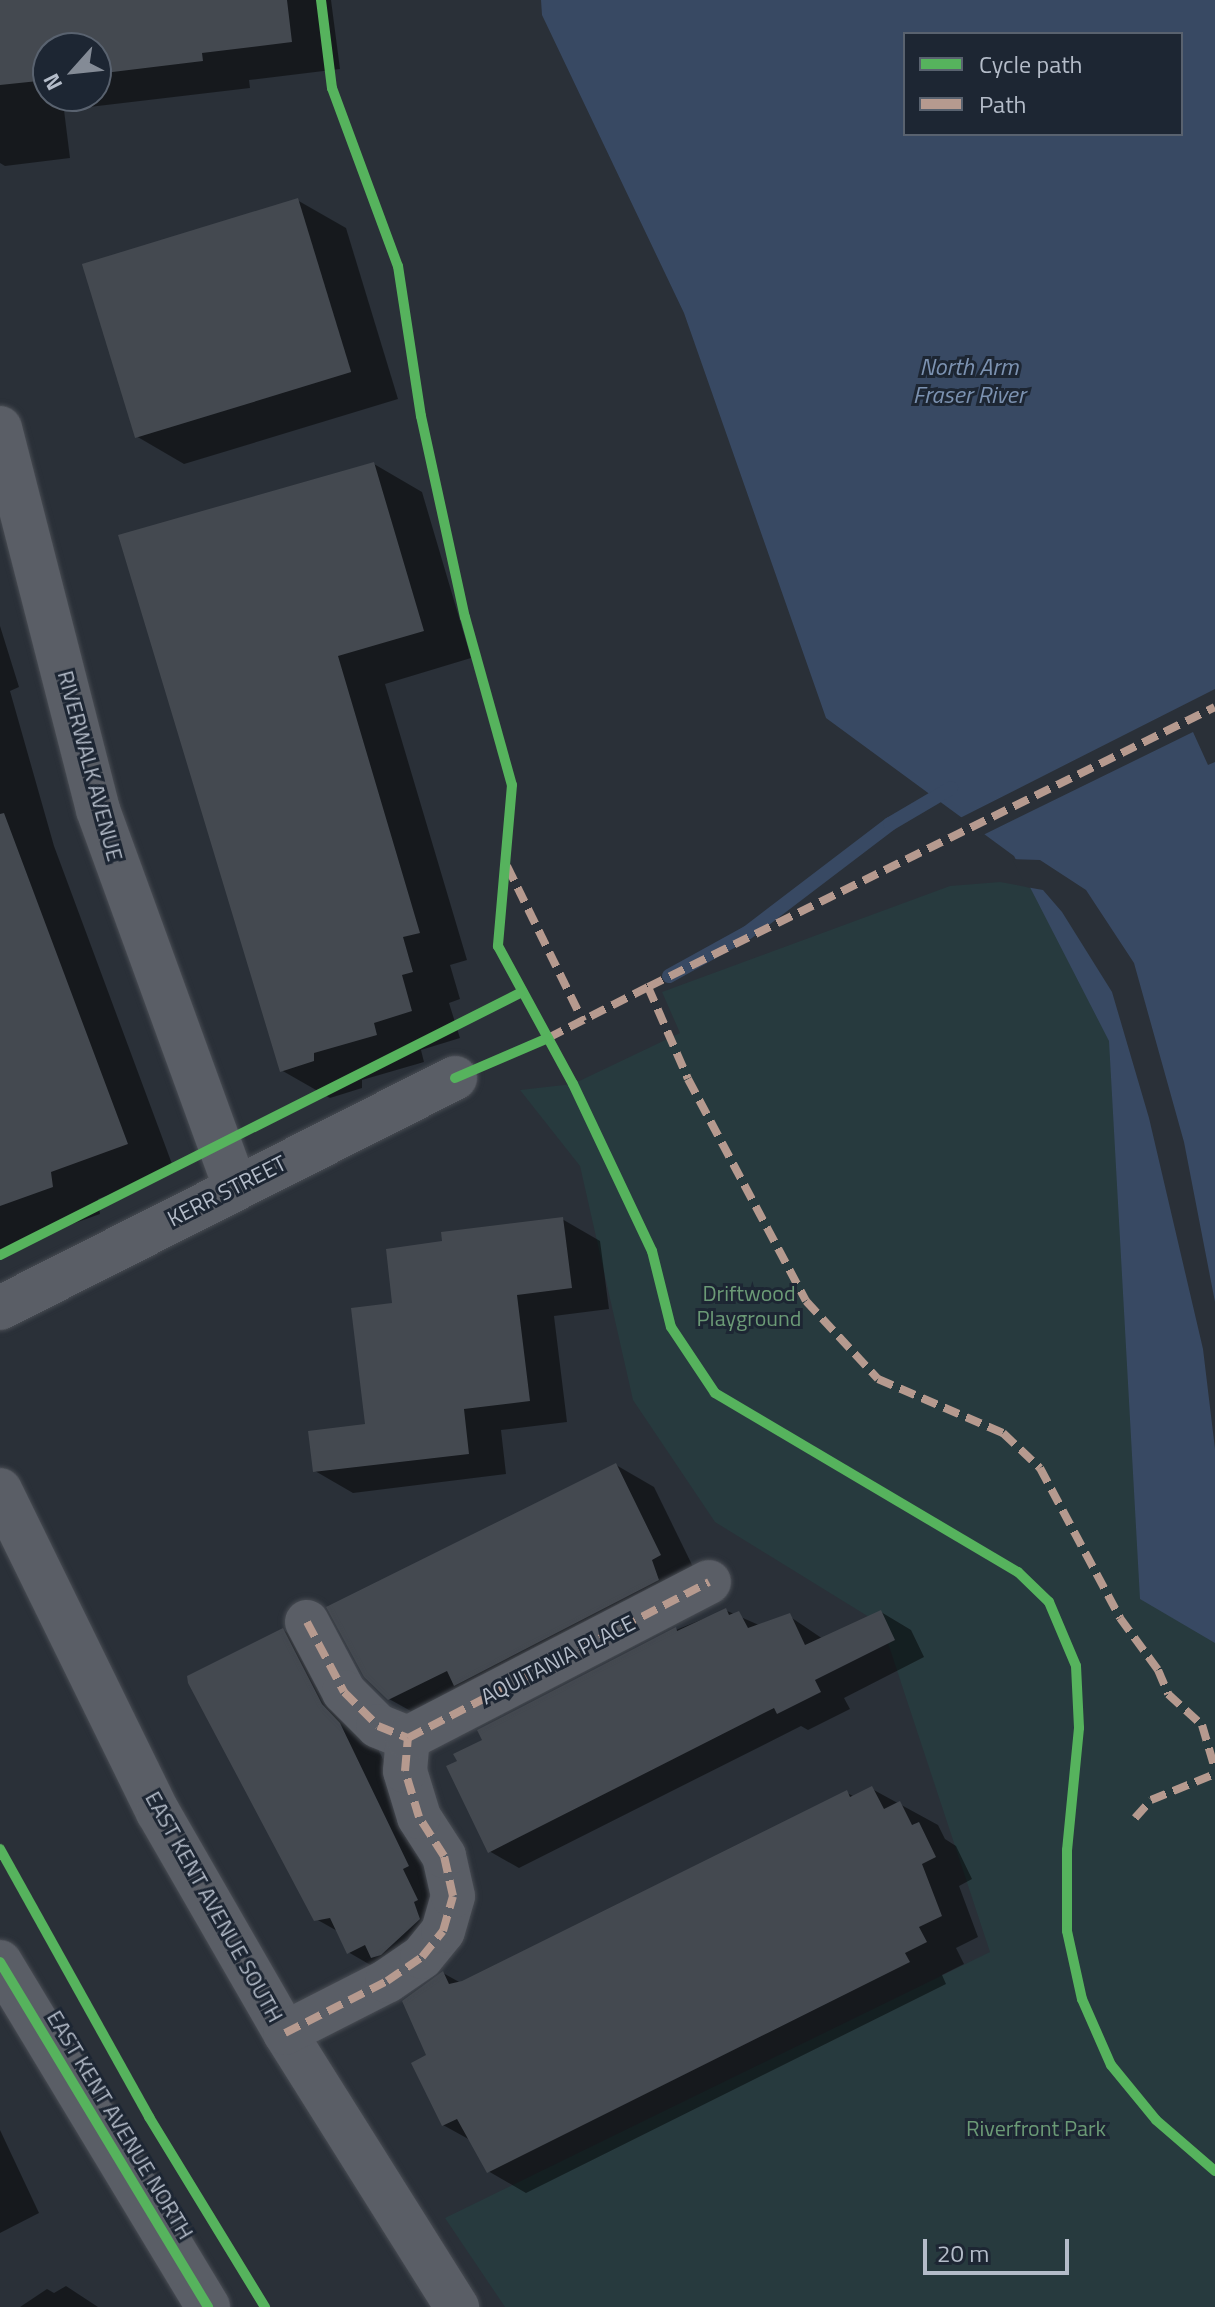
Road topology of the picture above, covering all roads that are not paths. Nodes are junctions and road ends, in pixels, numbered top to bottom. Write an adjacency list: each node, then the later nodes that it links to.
1 (0, 428): 3 (street, RIVERWALK AVENUE)
2 (455, 1078): 3 (street, KERR STREET)
3 (235, 1187): 4 (street, KERR STREET)
4 (0, 1308)
5 (0, 1490): 10 (street, EAST KENT AVENUE SOUTH)
6 (709, 1582): 8 (street, AQUITANIA PLACE)
7 (307, 1622): 8 (street)
8 (408, 1738): 10 (street)
9 (0, 1962): 11 (street, EAST KENT AVENUE NORTH)
10 (285, 2033): 12 (street, EAST KENT AVENUE SOUTH)
11 (208, 2307)
12 (457, 2307)

